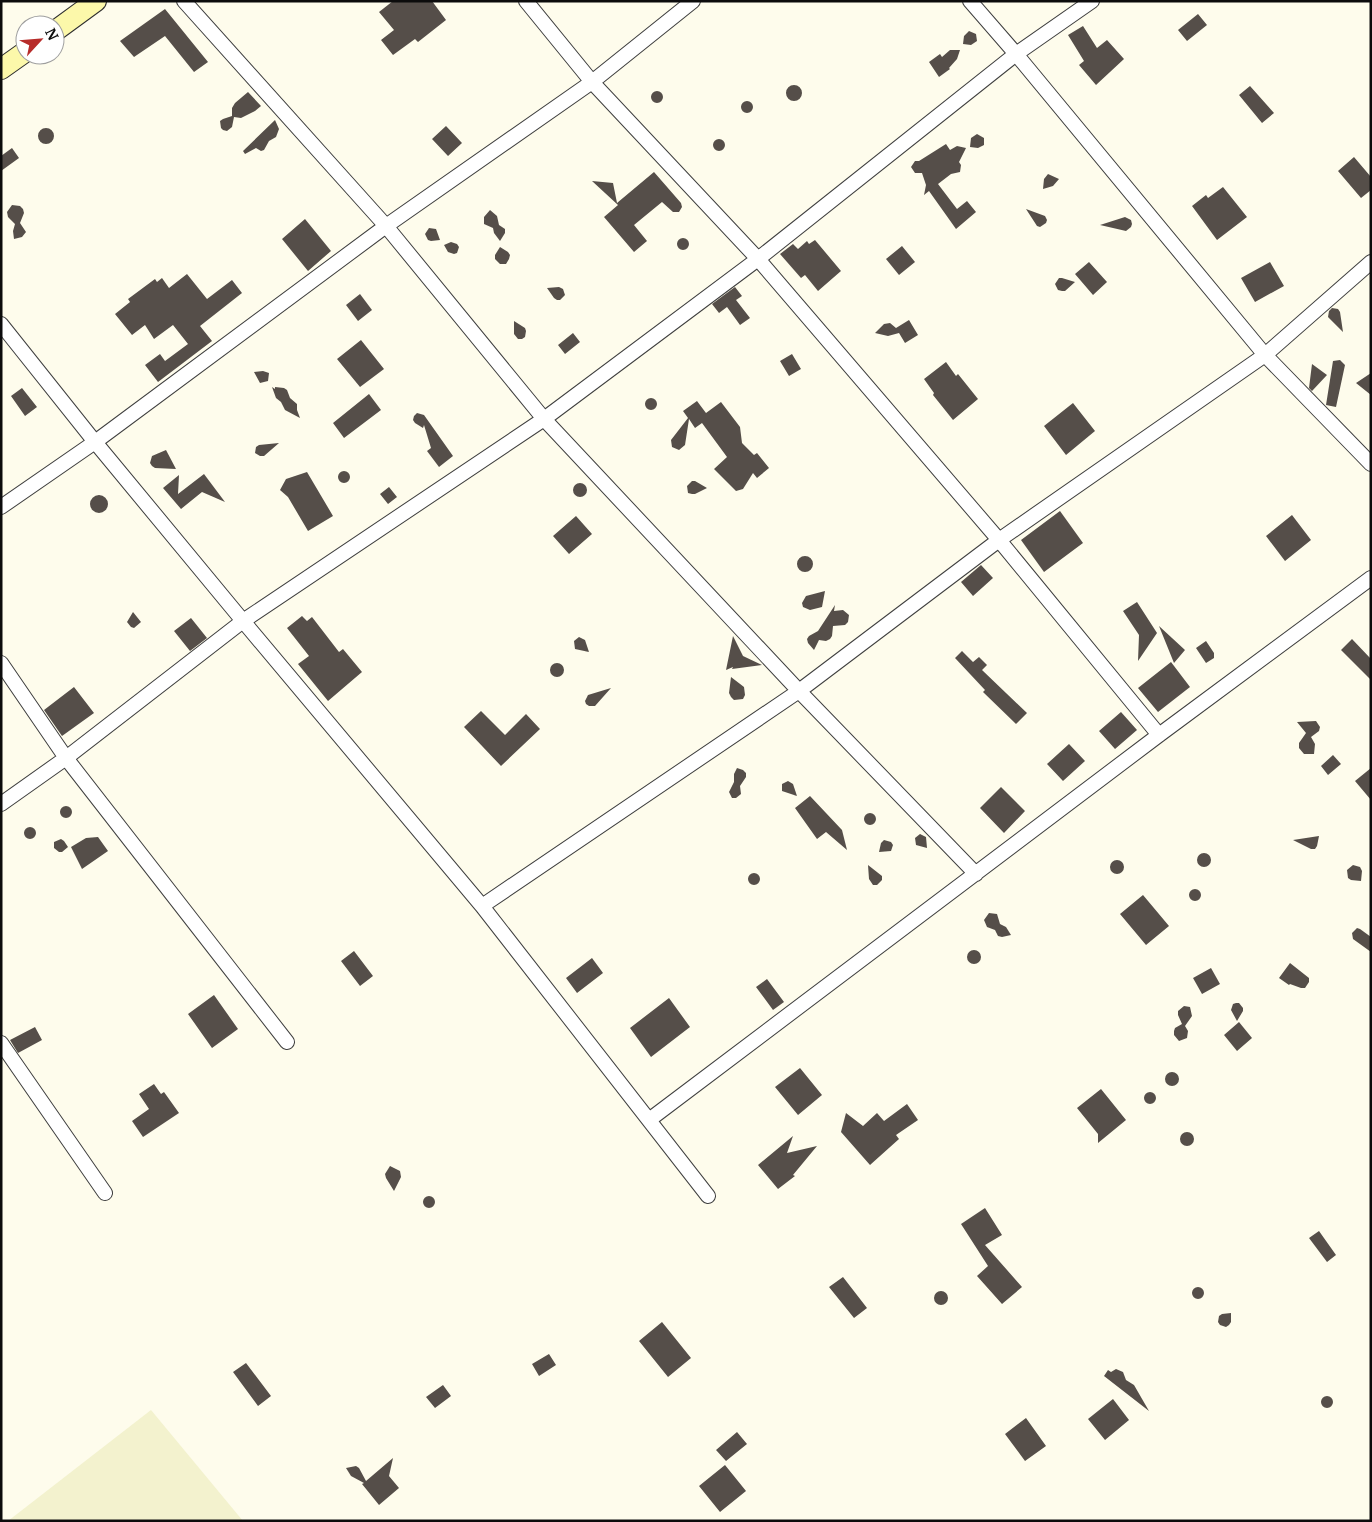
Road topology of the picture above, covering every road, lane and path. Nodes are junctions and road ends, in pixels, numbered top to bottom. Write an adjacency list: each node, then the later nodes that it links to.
1 (96, 1): 7 (street)
2 (184, 1): 12 (street)
3 (526, 1): 11 (street)
4 (693, 1): 11 (street)
5 (970, 1): 8 (street)
6 (1092, 1): 8 (street)
7 (65, 24)
8 (1016, 54): 13 (street); 16 (street)
9 (15, 59): 10 (street)
10 (1, 69)
11 (592, 82): 12 (street); 13 (street)
12 (386, 226): 17 (street); 18 (street)
13 (758, 259): 17 (street); 21 (street)
14 (1371, 262): 16 (street)
15 (1, 324): 18 (street)
16 (1265, 355): 19 (street); 21 (street)
17 (544, 419): 23 (street); 25 (street)
18 (95, 442): 20 (street); 23 (street)
19 (1371, 464)
20 (1, 508)
21 (1000, 540): 25 (street); 26 (street)
22 (1371, 578): 26 (street)
23 (243, 622): 27 (street); 30 (street)
24 (1, 663): 27 (street)
25 (799, 691): 29 (street); 30 (street)
26 (1159, 735): 29 (street)
27 (66, 758): 28 (street); 31 (street)
28 (1, 804)
29 (976, 874): 33 (street)
30 (482, 906): 33 (street)
31 (287, 1042)
32 (1, 1043): 34 (street)
33 (648, 1120): 35 (street)
34 (105, 1193)
35 (708, 1196)

